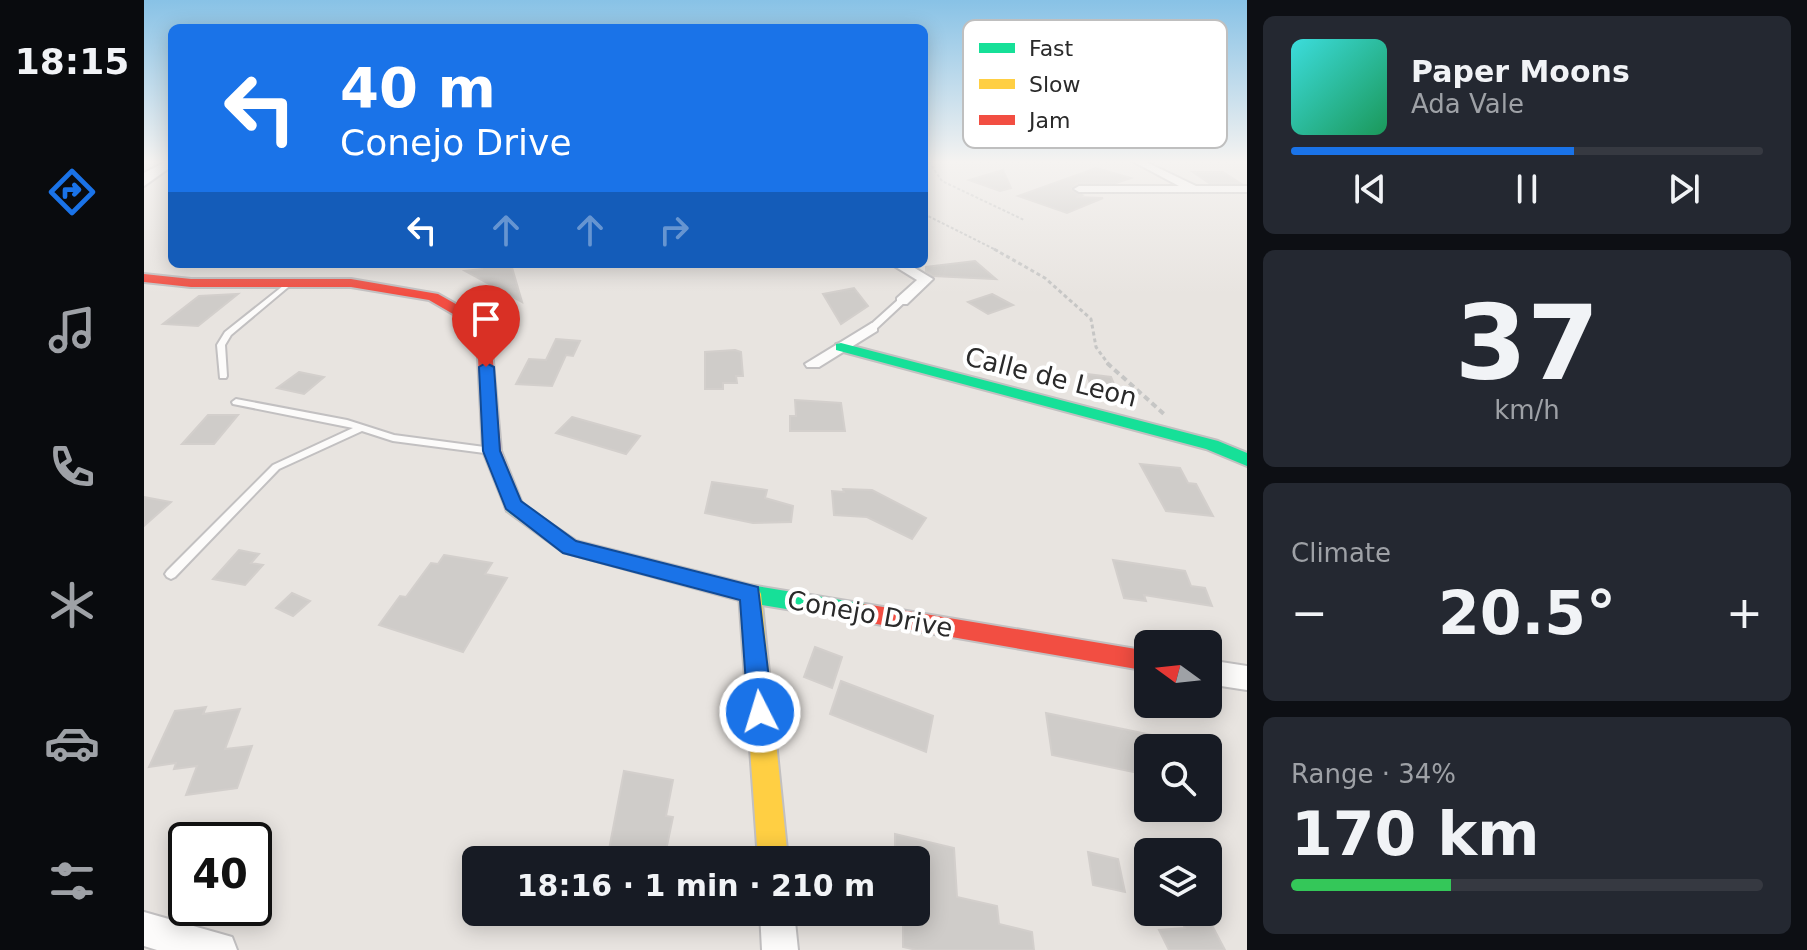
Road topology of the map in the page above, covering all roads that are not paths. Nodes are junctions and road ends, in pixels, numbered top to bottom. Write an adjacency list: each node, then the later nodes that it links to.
1 (905, 268): 4 (street)
2 (144, 278): 3 (street, Conejo Drive)
3 (290, 283): 8 (lane); 11 (street, Conejo Drive)
4 (902, 301): 5 (lane)
5 (872, 328): 6 (street)
6 (841, 347): 7 (street); 12 (street, Calle de Leon)
7 (813, 364)
8 (223, 376)
9 (236, 402): 10 (lane)
10 (361, 428): 11 (lane); 13 (lane)
11 (492, 451): 14 (street, Conejo Drive)
12 (1247, 460)
13 (171, 574)
14 (750, 594): 15 (street, Conejo Drive); 18 (street)
15 (1134, 659)
16 (1222, 674): 17 (street)
17 (1247, 678)
18 (772, 846)
19 (778, 926): 22 (street)
20 (144, 929): 21 (street)
21 (219, 950)
22 (780, 950)

